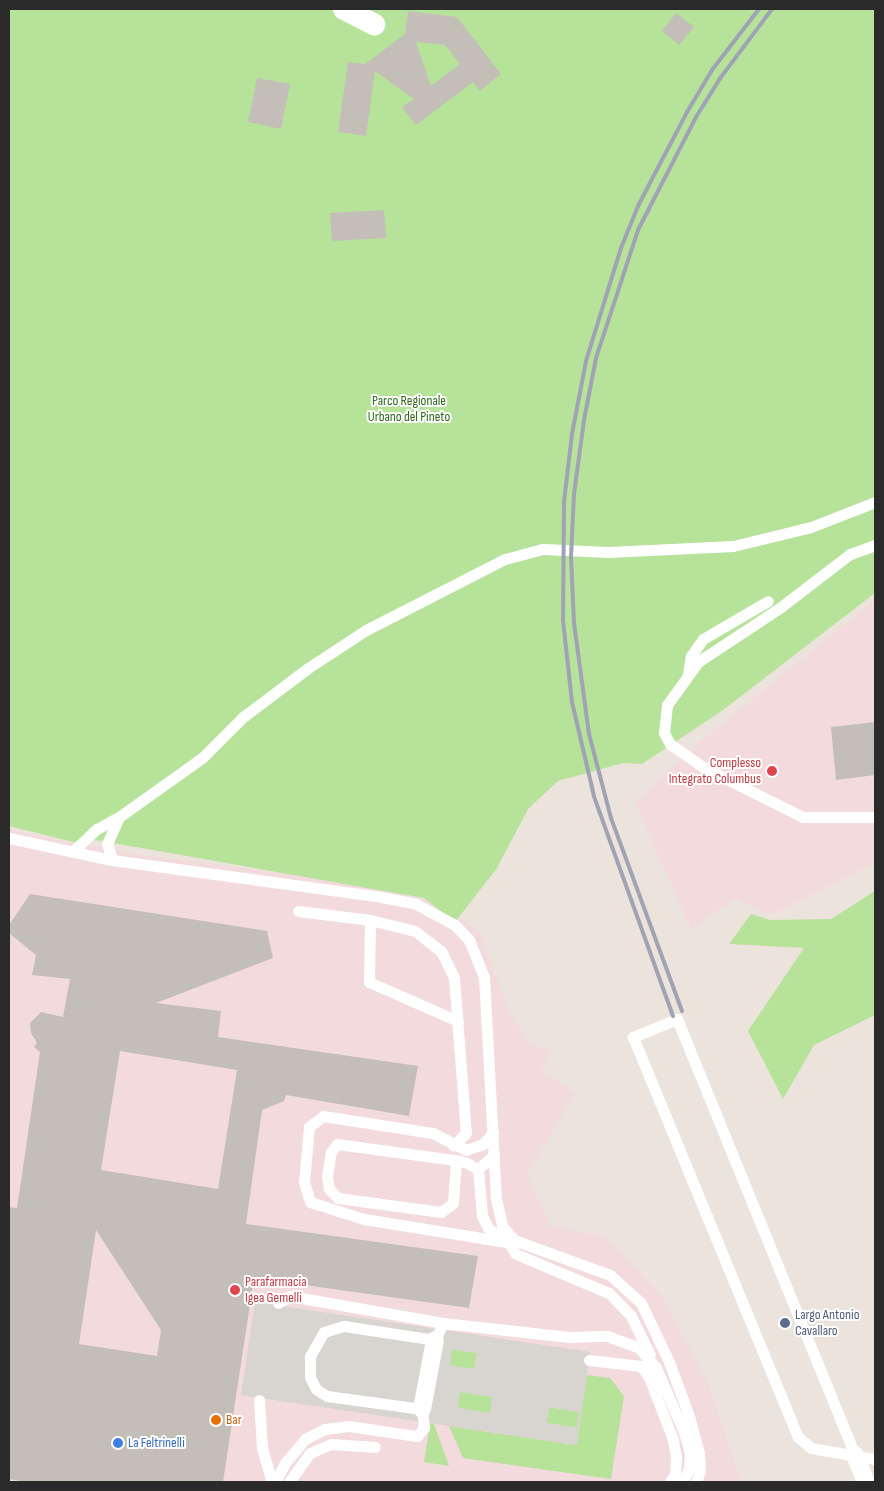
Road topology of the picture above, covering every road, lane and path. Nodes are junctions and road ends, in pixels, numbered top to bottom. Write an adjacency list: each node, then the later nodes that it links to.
1 (344, 9): 2 (street)
2 (374, 24)
3 (875, 502): 8 (lane)
4 (875, 545): 6 (lane)
5 (768, 601): 6 (lane)
6 (687, 676): 7 (lane)
7 (875, 817)
8 (119, 818): 10 (lane); 11 (lane)
9 (9, 838): 10 (lane)
10 (72, 852): 11 (lane)
11 (112, 860): 15 (lane)
12 (298, 911): 13 (lane)
13 (370, 920): 14 (lane); 14 (lane)
14 (458, 1021): 16 (lane)
15 (493, 1132): 16 (lane); 17 (lane)
16 (453, 1146): 21 (lane)
17 (494, 1155): 19 (lane); 20 (lane)
18 (456, 1160): 18 (lane); 19 (lane)
19 (478, 1168): 21 (lane)
20 (502, 1226): 21 (lane); 36 (lane)
21 (506, 1242): 26 (lane)
22 (278, 1303): 23 (lane)
23 (443, 1323): 24 (lane); 26 (lane)
24 (434, 1340): 28 (street); 28 (lane)
25 (589, 1360): 34 (lane)
26 (656, 1368): 35 (lane)
27 (259, 1400): 32 (lane)
28 (422, 1409): 32 (lane)
29 (375, 1447): 33 (lane)
30 (854, 1455): 30 (lane); 31 (lane); 37 (street)
31 (875, 1459)
32 (273, 1482)
33 (289, 1482)
34 (670, 1482)
35 (682, 1482)
36 (696, 1482)
37 (866, 1482)

